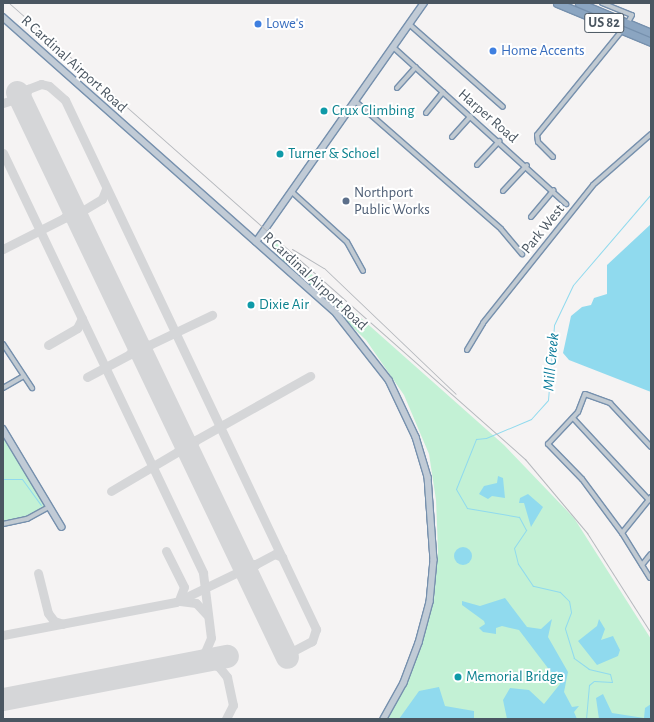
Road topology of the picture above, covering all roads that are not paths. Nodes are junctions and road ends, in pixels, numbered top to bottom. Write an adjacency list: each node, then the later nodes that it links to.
1 (424, 3): 7 (main road)
2 (557, 3): 8 (highway, US 82)
3 (579, 3): 6 (highway, US 82)
4 (602, 3): 6 (street)
5 (3, 18): 30 (main road, R Cardinal Airport Road)
6 (628, 23): 8 (street); 9 (highway, US 82)
7 (409, 24): 11 (main road); 16 (street, Harper Road)
8 (622, 30): 10 (highway, US 82); 22 (street)
9 (651, 33)
10 (651, 42)
11 (393, 47): 12 (street, Harper Road); 15 (main road)
12 (416, 67): 13 (street); 14 (street, Harper Road)
13 (397, 88)
14 (443, 92): 17 (street); 18 (street, Harper Road)
15 (355, 100): 27 (main road); 31 (street)
16 (503, 107)
17 (426, 113)
18 (471, 116): 20 (street); 21 (street, Harper Road)
19 (651, 134): 34 (street, Park West)
20 (452, 137)
21 (499, 141): 23 (street); 24 (street, Harper Road)
22 (553, 157)
23 (478, 165)
24 (527, 166): 25 (street, Harper Road); 26 (street)
25 (554, 190): 28 (street, Harper Road); 29 (street)
26 (503, 191)
27 (292, 192): 30 (main road); 32 (street)
28 (566, 204)
29 (531, 217)
30 (256, 242): 49 (main road, R Cardinal Airport Road)
31 (522, 254)
32 (363, 271)
33 (3, 344): 35 (street)
34 (467, 350)
35 (24, 376): 36 (street); 37 (street)
36 (3, 388)
37 (32, 388)
38 (573, 418): 40 (street); 41 (street); 45 (street)
39 (3, 429): 42 (main road)
40 (651, 447)
41 (650, 498): 45 (street)
42 (49, 507): 43 (street); 44 (main road)
43 (3, 524)
44 (62, 527)
45 (622, 532): 47 (street)
46 (651, 554): 47 (street)
47 (642, 565): 48 (street)
48 (650, 578)
49 (384, 719)

